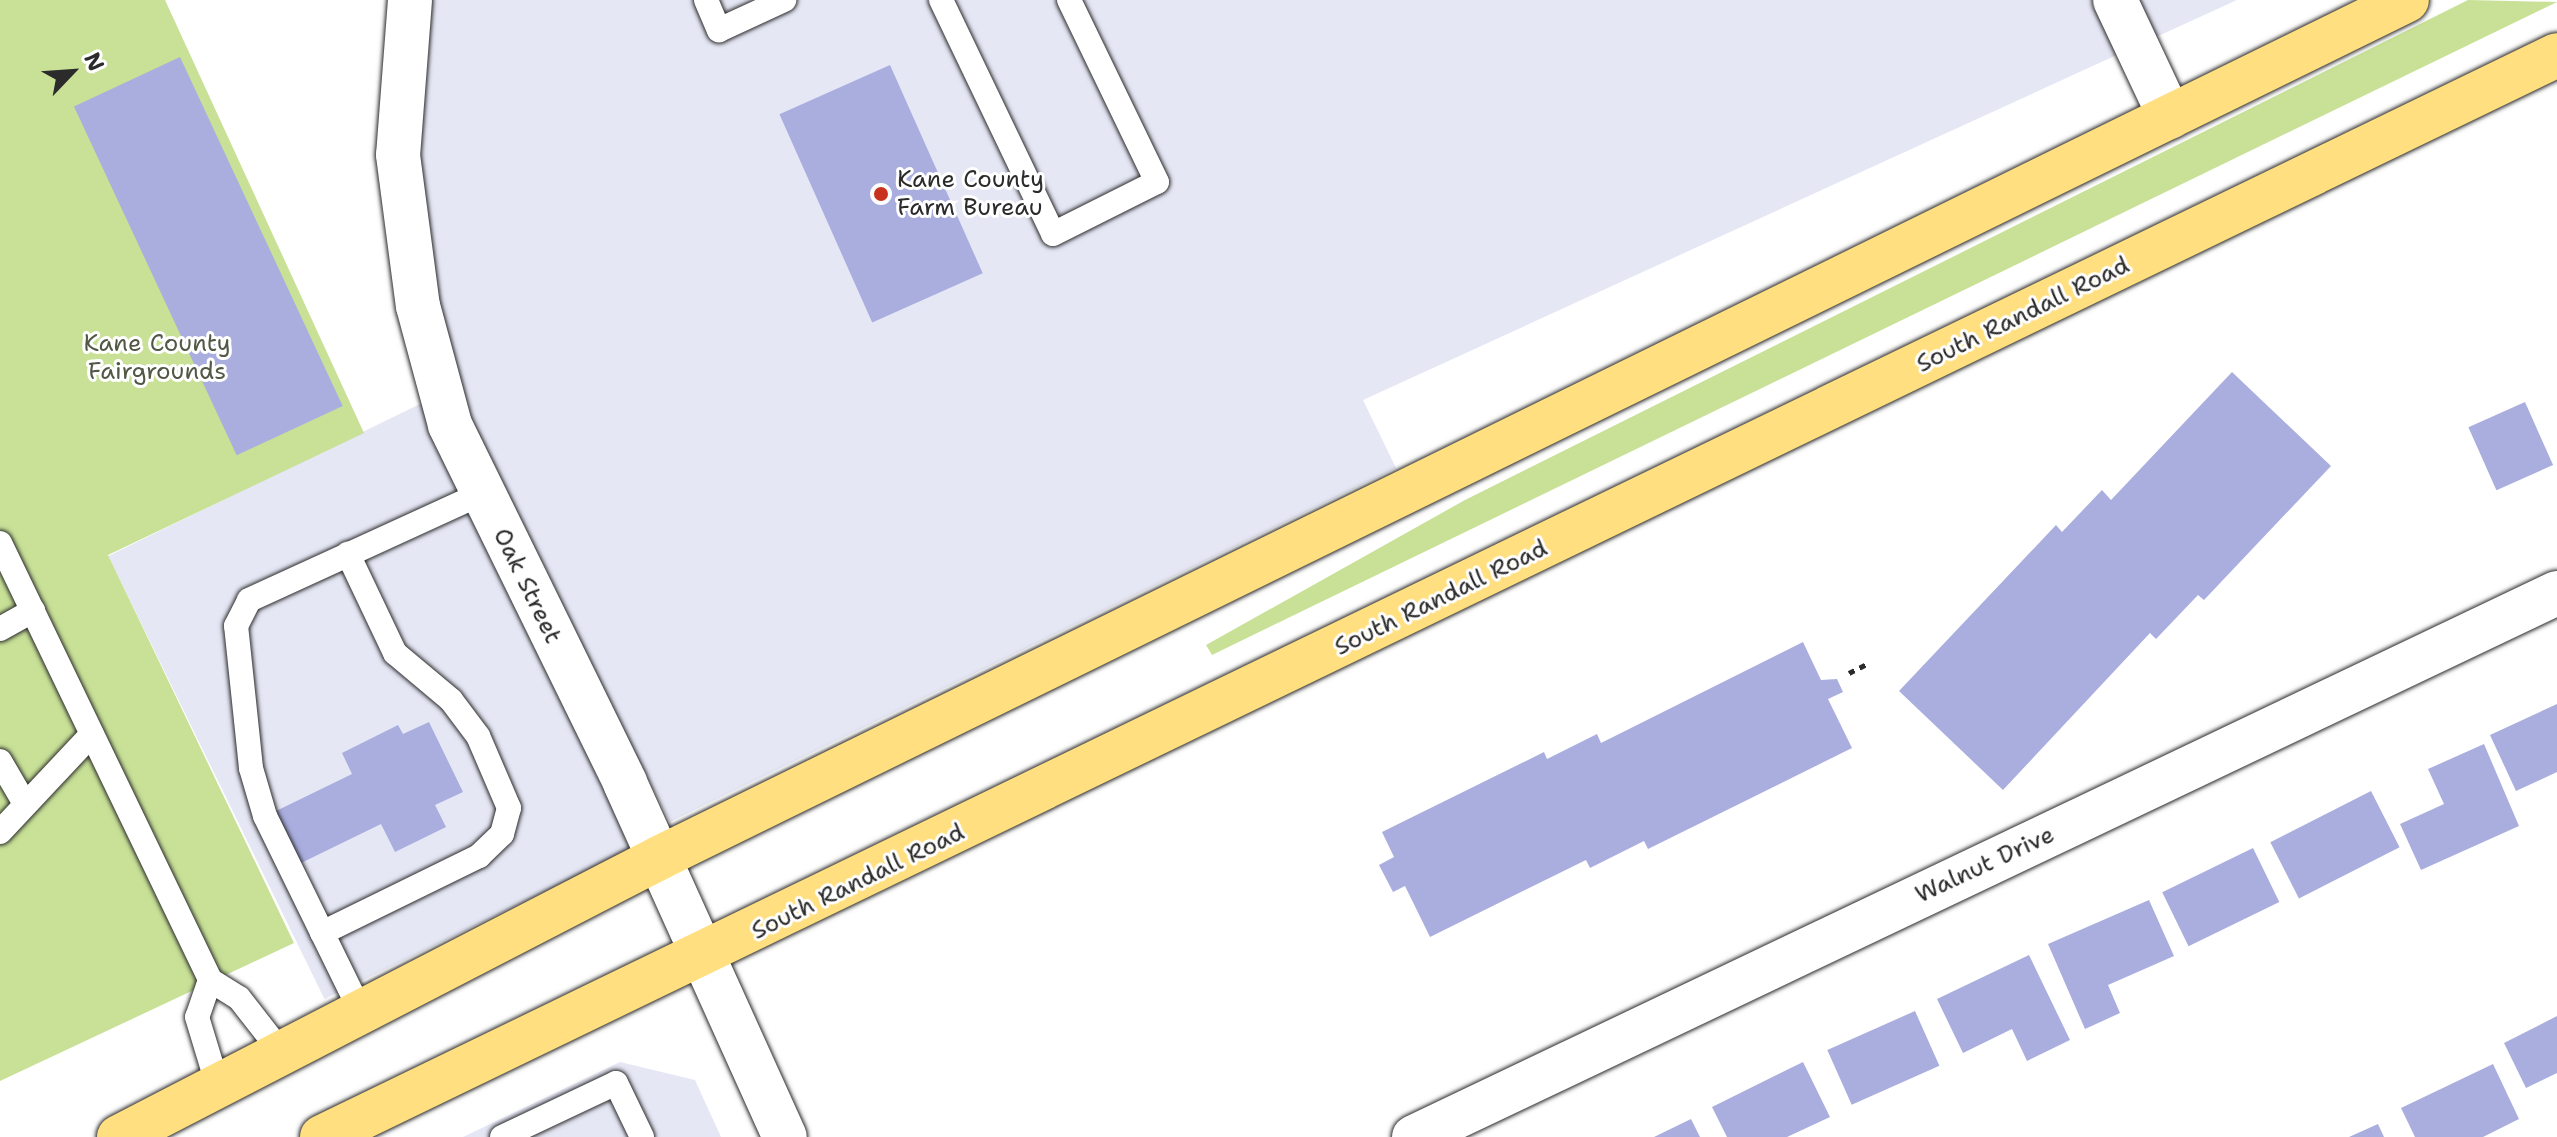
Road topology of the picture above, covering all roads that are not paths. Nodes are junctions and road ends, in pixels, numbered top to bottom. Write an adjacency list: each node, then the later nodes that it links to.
1 (410, 0): 10 (street, Oak Street)
2 (706, 0): 3 (lane)
3 (784, 0)
4 (941, 0): 5 (lane)
5 (1069, 0)
6 (2115, 0): 9 (street)
7 (2407, 0): 9 (main road)
8 (2557, 55): 22 (main road, South Randall Road)
9 (2170, 117): 20 (main road)
10 (481, 494): 12 (lane); 20 (street, Oak Street)
11 (0, 543): 14 (lane)
12 (348, 554): 21 (lane); 21 (lane)
13 (2557, 593): 32 (street, Walnut Drive)
14 (33, 611): 15 (lane); 16 (lane)
15 (0, 629)
16 (92, 734): 18 (lane); 23 (lane)
17 (0, 761): 18 (lane)
18 (24, 802): 19 (lane)
19 (0, 832)
20 (659, 858): 22 (street, Oak Street); 24 (main road)
21 (322, 933): 24 (lane)
22 (704, 957): 28 (main road, South Randall Road); 31 (street, Oak Street)
23 (210, 980): 25 (lane); 26 (lane)
24 (361, 1012): 25 (main road)
25 (282, 1053): 26 (main road)
26 (218, 1086): 27 (main road)
27 (119, 1137)
28 (322, 1137)
29 (502, 1137): 30 (lane)
30 (642, 1137)
31 (785, 1137)
32 (1414, 1137)

